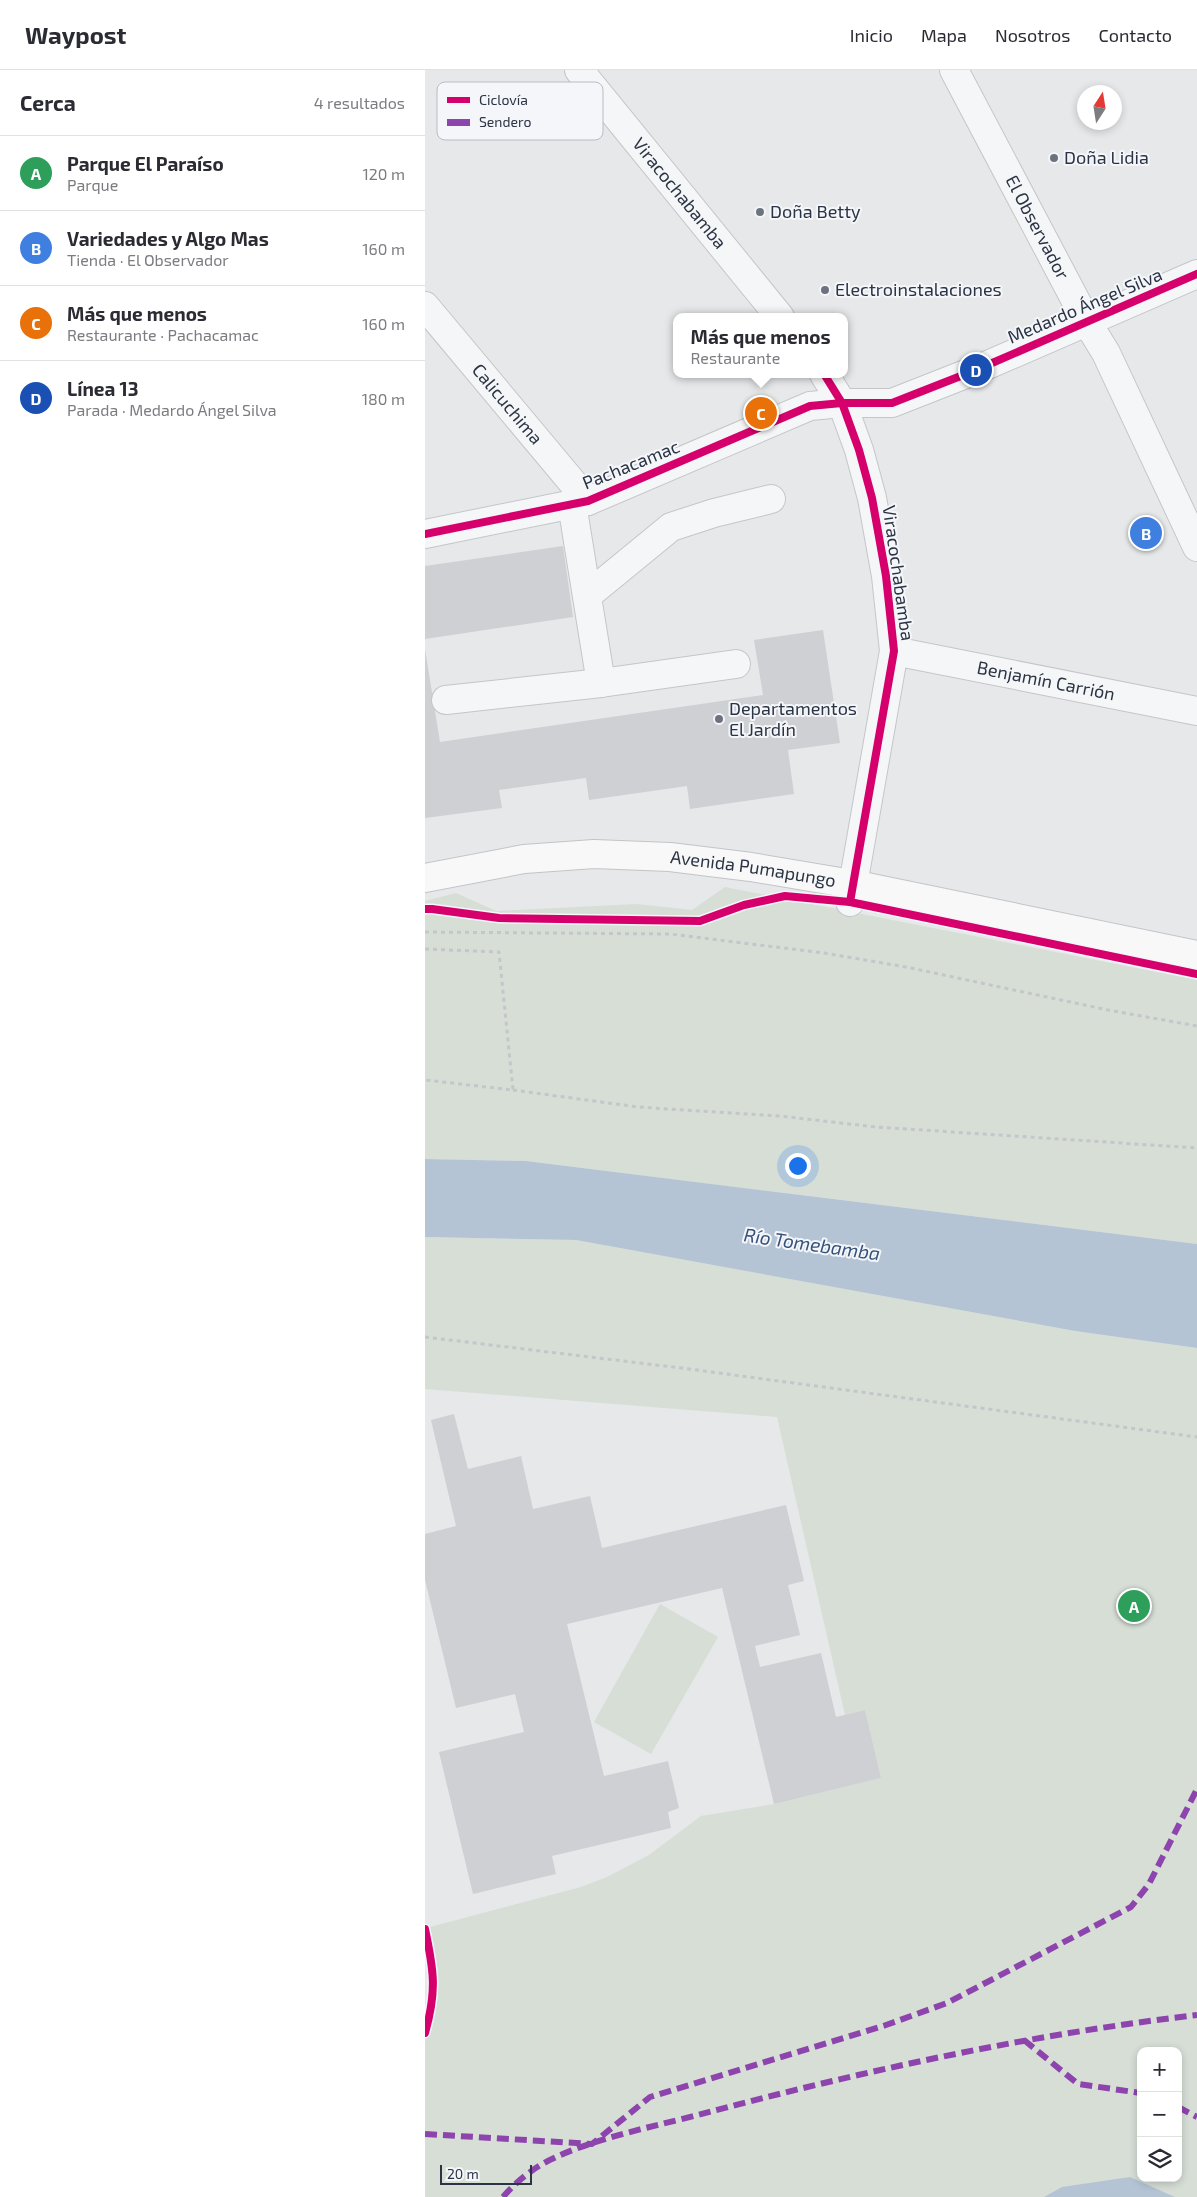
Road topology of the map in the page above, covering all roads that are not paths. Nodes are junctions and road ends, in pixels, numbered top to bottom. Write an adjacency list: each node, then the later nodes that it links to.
1 (579, 70): 3 (street, Viracochabamba)
2 (954, 70): 8 (street, El Observador)
3 (589, 82)
4 (603, 99): 7 (street, Viracochabamba)
5 (1197, 274): 8 (street, Medardo Ángel Silva)
6 (425, 306): 12 (street, Calicuchima)
7 (777, 313)
8 (1087, 322): 10 (street, Medardo Ángel Silva); 14 (street, El Observador)
9 (826, 378): 10 (street, Viracochabamba)
10 (842, 403): 12 (street, Pachacamac); 16 (street, Viracochabamba)
11 (771, 499): 15 (street)
12 (580, 502): 13 (street, Pachacamac); 15 (street)
13 (425, 534)
14 (1196, 544)
15 (588, 595): 18 (street)
16 (894, 651): 20 (street, Benjamín Carrión); 22 (street, Viracochabamba)
17 (736, 664): 18 (street)
18 (601, 683): 19 (street)
19 (446, 700)
20 (1197, 711)
21 (425, 878): 22 (main road, Avenida Pumapungo)
22 (851, 893): 23 (main road, Avenida Pumapungo)
23 (1197, 954)

